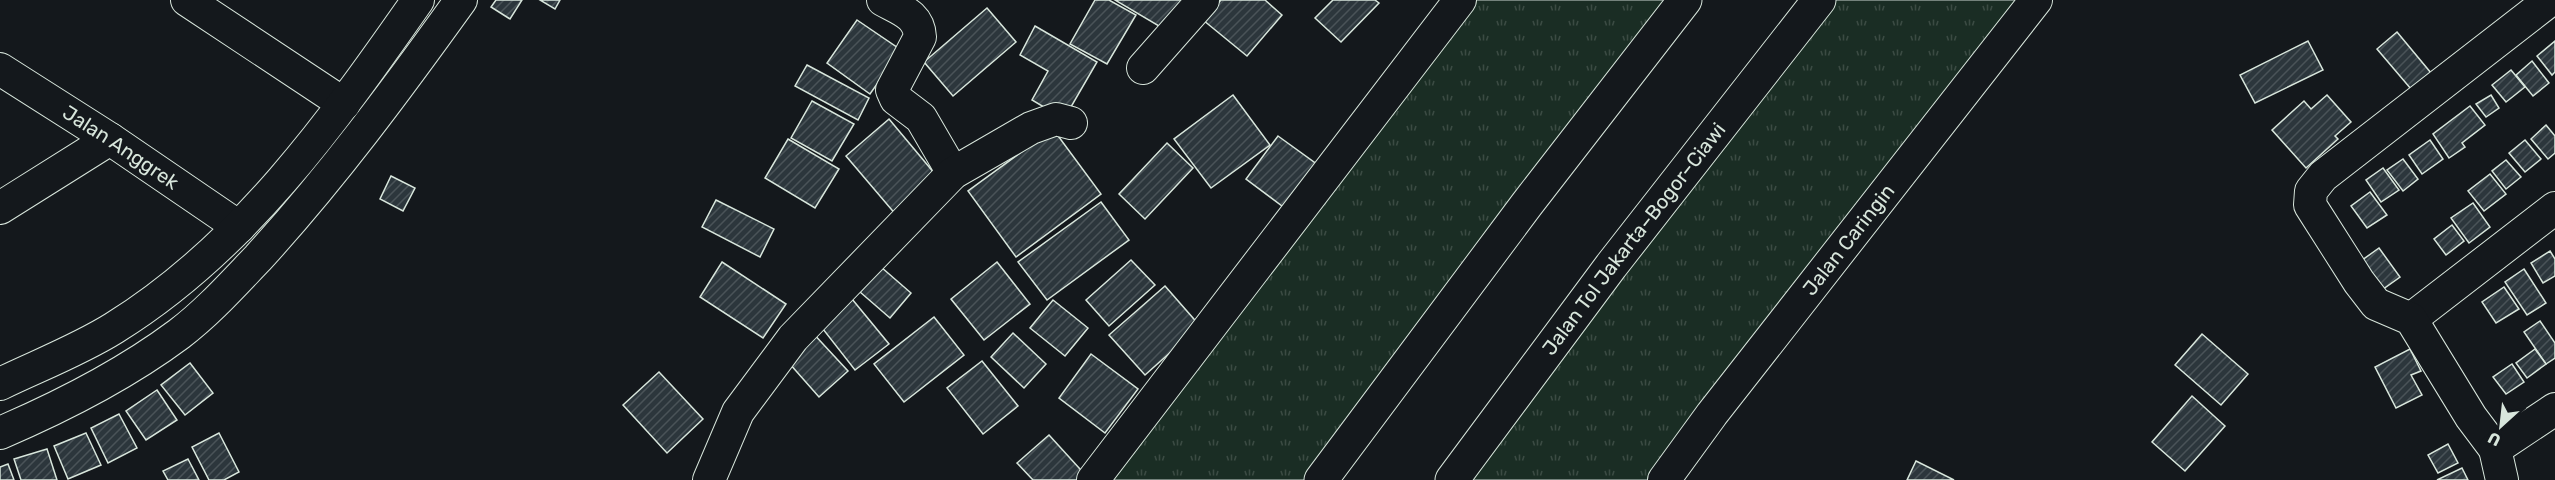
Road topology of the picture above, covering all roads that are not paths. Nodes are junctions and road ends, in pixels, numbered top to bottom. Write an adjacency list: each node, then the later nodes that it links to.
1 (188, 0): 13 (street)
2 (418, 0): 13 (street)
3 (461, 0): 23 (street)
4 (883, 0): 16 (street)
5 (1203, 0): 11 (street)
6 (1460, 0): 26 (street)
7 (1685, 0): 27 (highway)
8 (1819, 0): 28 (highway, Jalan Tol Jakarta–Bogor–Ciawi)
9 (2036, 0): 29 (street, Jalan Caringin)
10 (2550, 0): 20 (street)
11 (1143, 68)
12 (0, 69): 15 (street, Jalan Anggrek)
13 (344, 104): 19 (street)
14 (1071, 123): 16 (street)
15 (110, 139): 17 (street); 19 (street, Jalan Anggrek)
16 (953, 173): 25 (street)
17 (0, 207)
18 (2555, 208): 20 (street)
19 (239, 227): 21 (street)
20 (2411, 319): 24 (street)
21 (0, 384)
22 (2555, 409): 24 (street)
23 (0, 433)
24 (2495, 449): 30 (street)
25 (709, 480)
26 (1093, 480)
27 (1321, 480)
28 (1452, 480)
29 (1664, 480)
30 (2502, 480)

